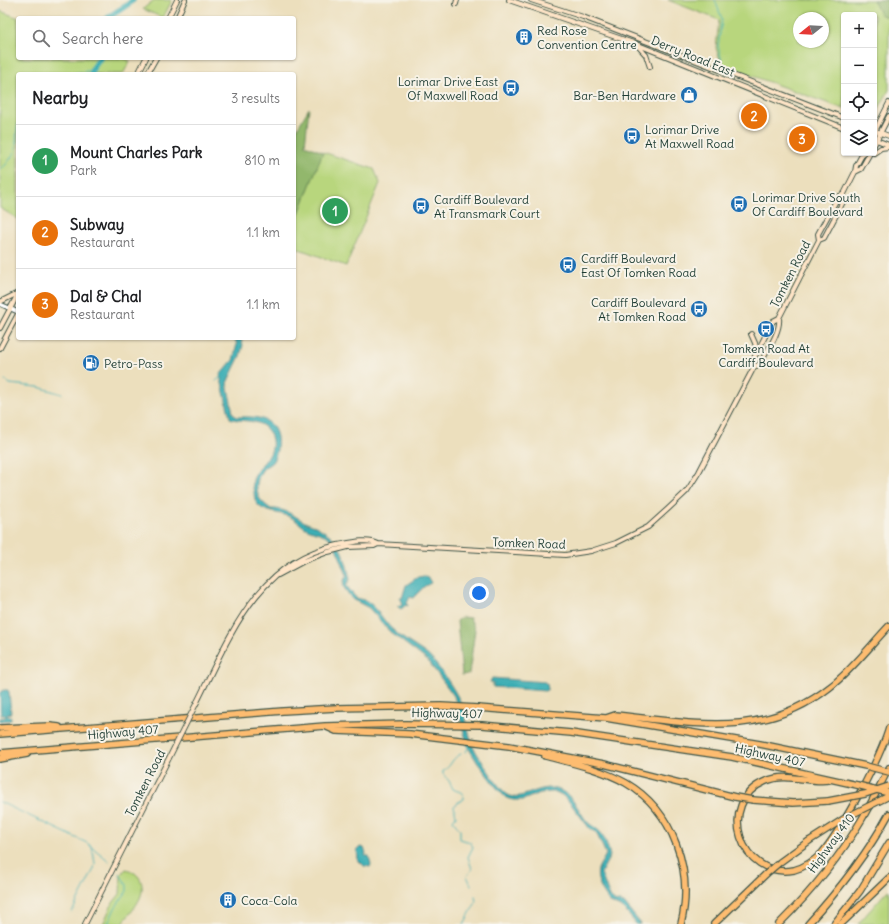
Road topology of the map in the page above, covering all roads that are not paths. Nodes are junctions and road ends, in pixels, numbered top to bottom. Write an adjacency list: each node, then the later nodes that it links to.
1 (177, 0): 5 (main road)
2 (185, 0): 6 (main road)
3 (509, 0): 7 (main road, Derry Road East)
4 (531, 0): 15 (main road, Derry Road East)
5 (169, 16)
6 (178, 16)
7 (636, 44): 10 (main road); 19 (main road, Derry Road East)
8 (145, 60): 11 (main road)
9 (155, 60): 12 (main road)
10 (650, 66)
11 (139, 72)
12 (148, 72)
13 (889, 103): 16 (main road)
14 (889, 116): 21 (main road)
15 (841, 117)
16 (880, 119): 17 (main road); 18 (main road)
17 (877, 120)
18 (877, 125)
19 (841, 127)
20 (877, 132): 21 (main road)
21 (880, 132): 22 (main road); 23 (main road)
22 (889, 136)
23 (877, 137)
24 (877, 141): 25 (main road)
25 (889, 146): 26 (main road)
26 (877, 151)
27 (861, 156): 30 (main road, Tomken Road)
28 (870, 156): 29 (main road)
29 (867, 158): 30 (main road, Tomken Road)
30 (855, 172): 31 (main road, Tomken Road)
31 (844, 194): 32 (main road, Tomken Road); 32 (main road, Tomken Road)
32 (819, 240): 39 (main road, Tomken Road)
33 (16, 294): 35 (main road)
34 (16, 297): 36 (main road)
35 (0, 303): 36 (street)
36 (11, 308): 37 (street); 40 (main road)
37 (16, 312)
38 (16, 317): 42 (main road)
39 (779, 318): 43 (main road, Tomken Road); 44 (main road, Tomken Road)
40 (0, 328)
41 (750, 334): 43 (main road)
42 (0, 348)
43 (757, 353): 44 (main road, Tomken Road)
44 (754, 367): 65 (main road, Tomken Road, bridge)
45 (889, 626): 46 (highway)
46 (606, 718): 50 (highway, Highway 407); 57 (highway, Highway 407, bridge)
47 (325, 726): 52 (highway, Highway 407); 53 (highway); 58 (highway, Highway 407)
48 (0, 728): 50 (highway)
49 (889, 728): 58 (highway)
50 (69, 729): 51 (highway, Highway 407)
51 (0, 734)
52 (59, 749): 54 (highway, Highway 407); 55 (highway)
53 (534, 750): 59 (highway, bridge); 66 (highway)
54 (0, 753)
55 (0, 759)
56 (889, 768): 68 (highway, Highway 410)
57 (889, 772)
58 (833, 780): 60 (highway, Highway 407, bridge)
59 (889, 786)
60 (889, 793)
61 (889, 796): 67 (highway, bridge)
62 (889, 814): 69 (highway)
63 (889, 843): 70 (highway)
64 (889, 878): 71 (highway)
65 (85, 924)
66 (681, 924)
67 (714, 924)
68 (779, 924)
69 (808, 924)
70 (834, 924)
71 (841, 924)

